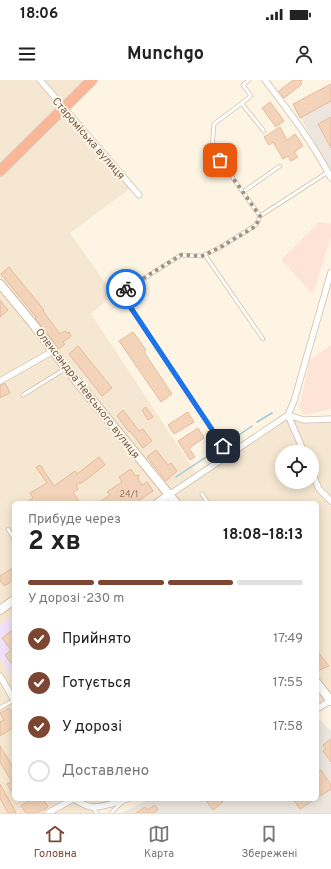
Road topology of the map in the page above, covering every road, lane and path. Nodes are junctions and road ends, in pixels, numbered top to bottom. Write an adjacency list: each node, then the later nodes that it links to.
1 (40, 80): 6 (street, Староміська вулиця)
2 (92, 80): 6 (highway)
3 (249, 80): 5 (lane)
4 (265, 80): 10 (street)
5 (242, 104): 7 (lane); 12 (lane)
6 (64, 108): 9 (highway); 13 (street, Староміська вулиця)
7 (264, 131)
8 (280, 166): 12 (lane)
9 (0, 171)
10 (328, 172): 11 (street); 14 (lane)
11 (331, 178)
12 (243, 192): 14 (lane)
13 (139, 195)
14 (260, 216): 15 (lane)
15 (205, 255): 18 (lane); 26 (lane)
16 (331, 272): 23 (street)
17 (0, 284): 19 (main road, Олександра Невського вулиця)
18 (263, 339)
19 (53, 351): 20 (main road, Олександра Невського вулиця); 21 (street)
20 (66, 368): 22 (lane); 29 (main road, Олександра Невського вулиця)
21 (0, 381)
22 (23, 395)
23 (288, 415): 24 (street); 25 (street); 29 (street)
24 (331, 419)
25 (301, 445)
26 (223, 446)
27 (319, 489): 33 (street)
28 (202, 494): 32 (lane)
29 (169, 495): 30 (main road); 31 (main road, Олександра Невського вулиця)
30 (161, 501)
31 (174, 501)
32 (207, 501)
33 (331, 501)
34 (8, 530): 35 (lane)
35 (12, 536)
36 (12, 601): 37 (main road)
37 (0, 610)
38 (0, 676): 40 (street)
39 (319, 686): 42 (main road)
40 (12, 697)
41 (12, 701): 43 (lane)
42 (331, 701): 44 (street)
43 (0, 708)
44 (319, 708)
45 (69, 801): 50 (street)
46 (77, 801): 49 (street)
47 (119, 801): 49 (street)
48 (124, 801): 52 (lane)
49 (92, 807): 51 (lane)
50 (48, 813)
51 (98, 813)
52 (111, 813)

